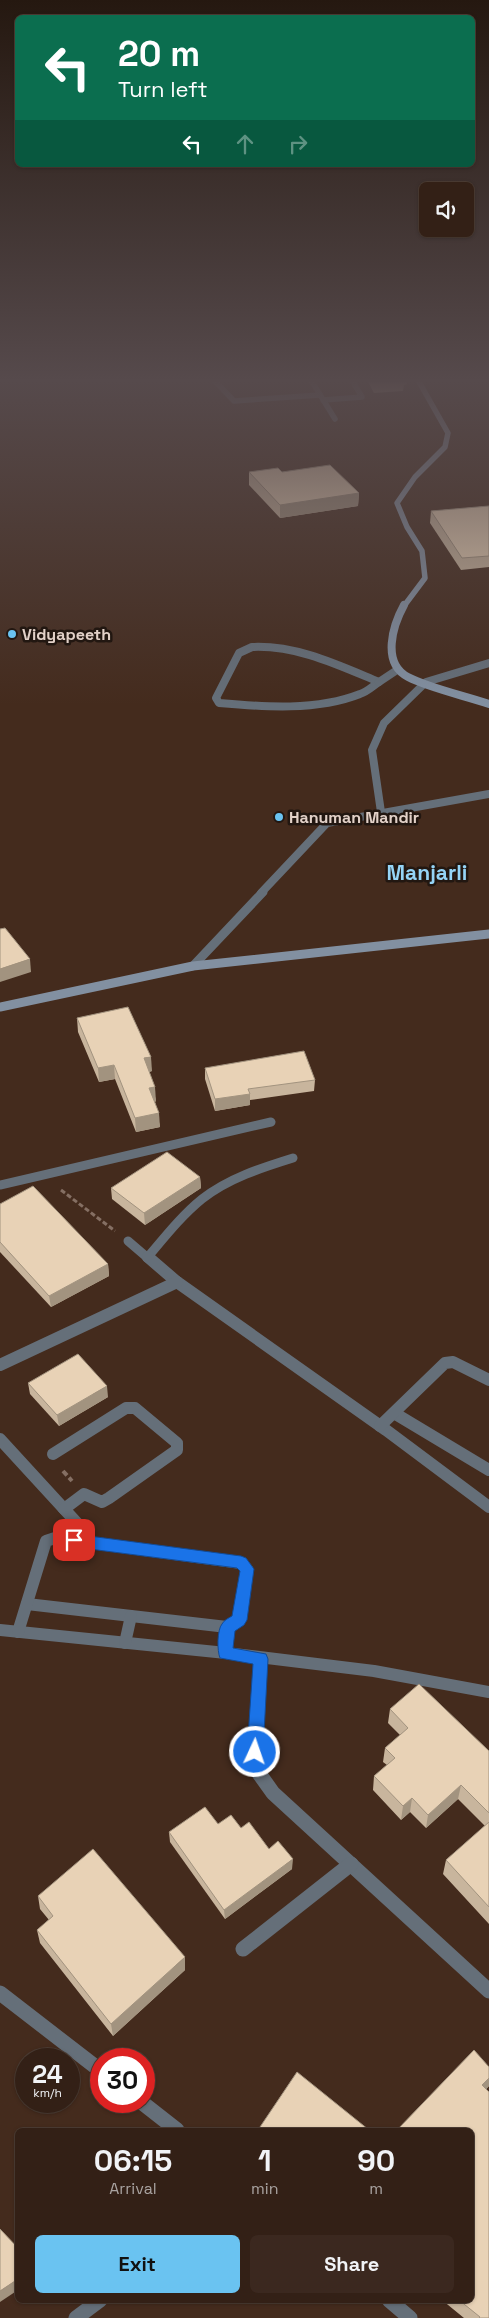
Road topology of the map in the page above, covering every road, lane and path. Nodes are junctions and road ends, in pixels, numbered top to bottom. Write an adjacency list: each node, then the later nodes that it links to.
1 (407, 488): 3 (street)
2 (489, 663): 5 (street)
3 (398, 670): 4 (street); 5 (street)
4 (380, 682): 4 (street)
5 (426, 682): 6 (street); 8 (street)
6 (489, 704)
7 (489, 794): 8 (street)
8 (381, 812): 10 (street)
9 (489, 934): 10 (street)
10 (193, 966): 11 (street)
11 (0, 1007)
12 (271, 1122): 14 (street)
13 (293, 1158): 17 (street)
14 (40, 1174): 15 (street); 16 (path)
15 (0, 1184)
16 (128, 1241): 17 (street)
17 (147, 1258): 18 (street)
18 (177, 1282): 19 (street); 22 (street)
19 (0, 1365)
20 (489, 1380): 21 (street)
21 (394, 1413): 22 (street); 25 (street)
22 (380, 1426): 27 (street)
23 (0, 1439): 28 (street)
24 (53, 1454): 26 (path); 26 (street)
25 (489, 1470)
26 (84, 1494): 28 (street)
27 (489, 1507)
28 (64, 1509): 29 (street)
29 (77, 1523)
30 (27, 1604): 31 (street); 32 (street); 34 (street)
31 (131, 1616): 32 (street); 35 (street)
32 (228, 1627): 36 (street)
33 (0, 1630): 34 (street)
34 (18, 1632): 35 (street)
35 (125, 1643): 36 (street)
36 (226, 1653): 37 (street)
37 (261, 1659): 38 (street); 39 (street)
38 (489, 1692)
39 (350, 1864): 40 (street); 41 (street)
40 (243, 1949)
41 (489, 1992)
42 (0, 1993): 43 (street)
43 (90, 2063)
44 (155, 2113): 45 (street)
45 (174, 2128)
46 (96, 2303): 48 (street)
47 (392, 2303): 49 (street)
48 (76, 2318)
49 (410, 2318)

